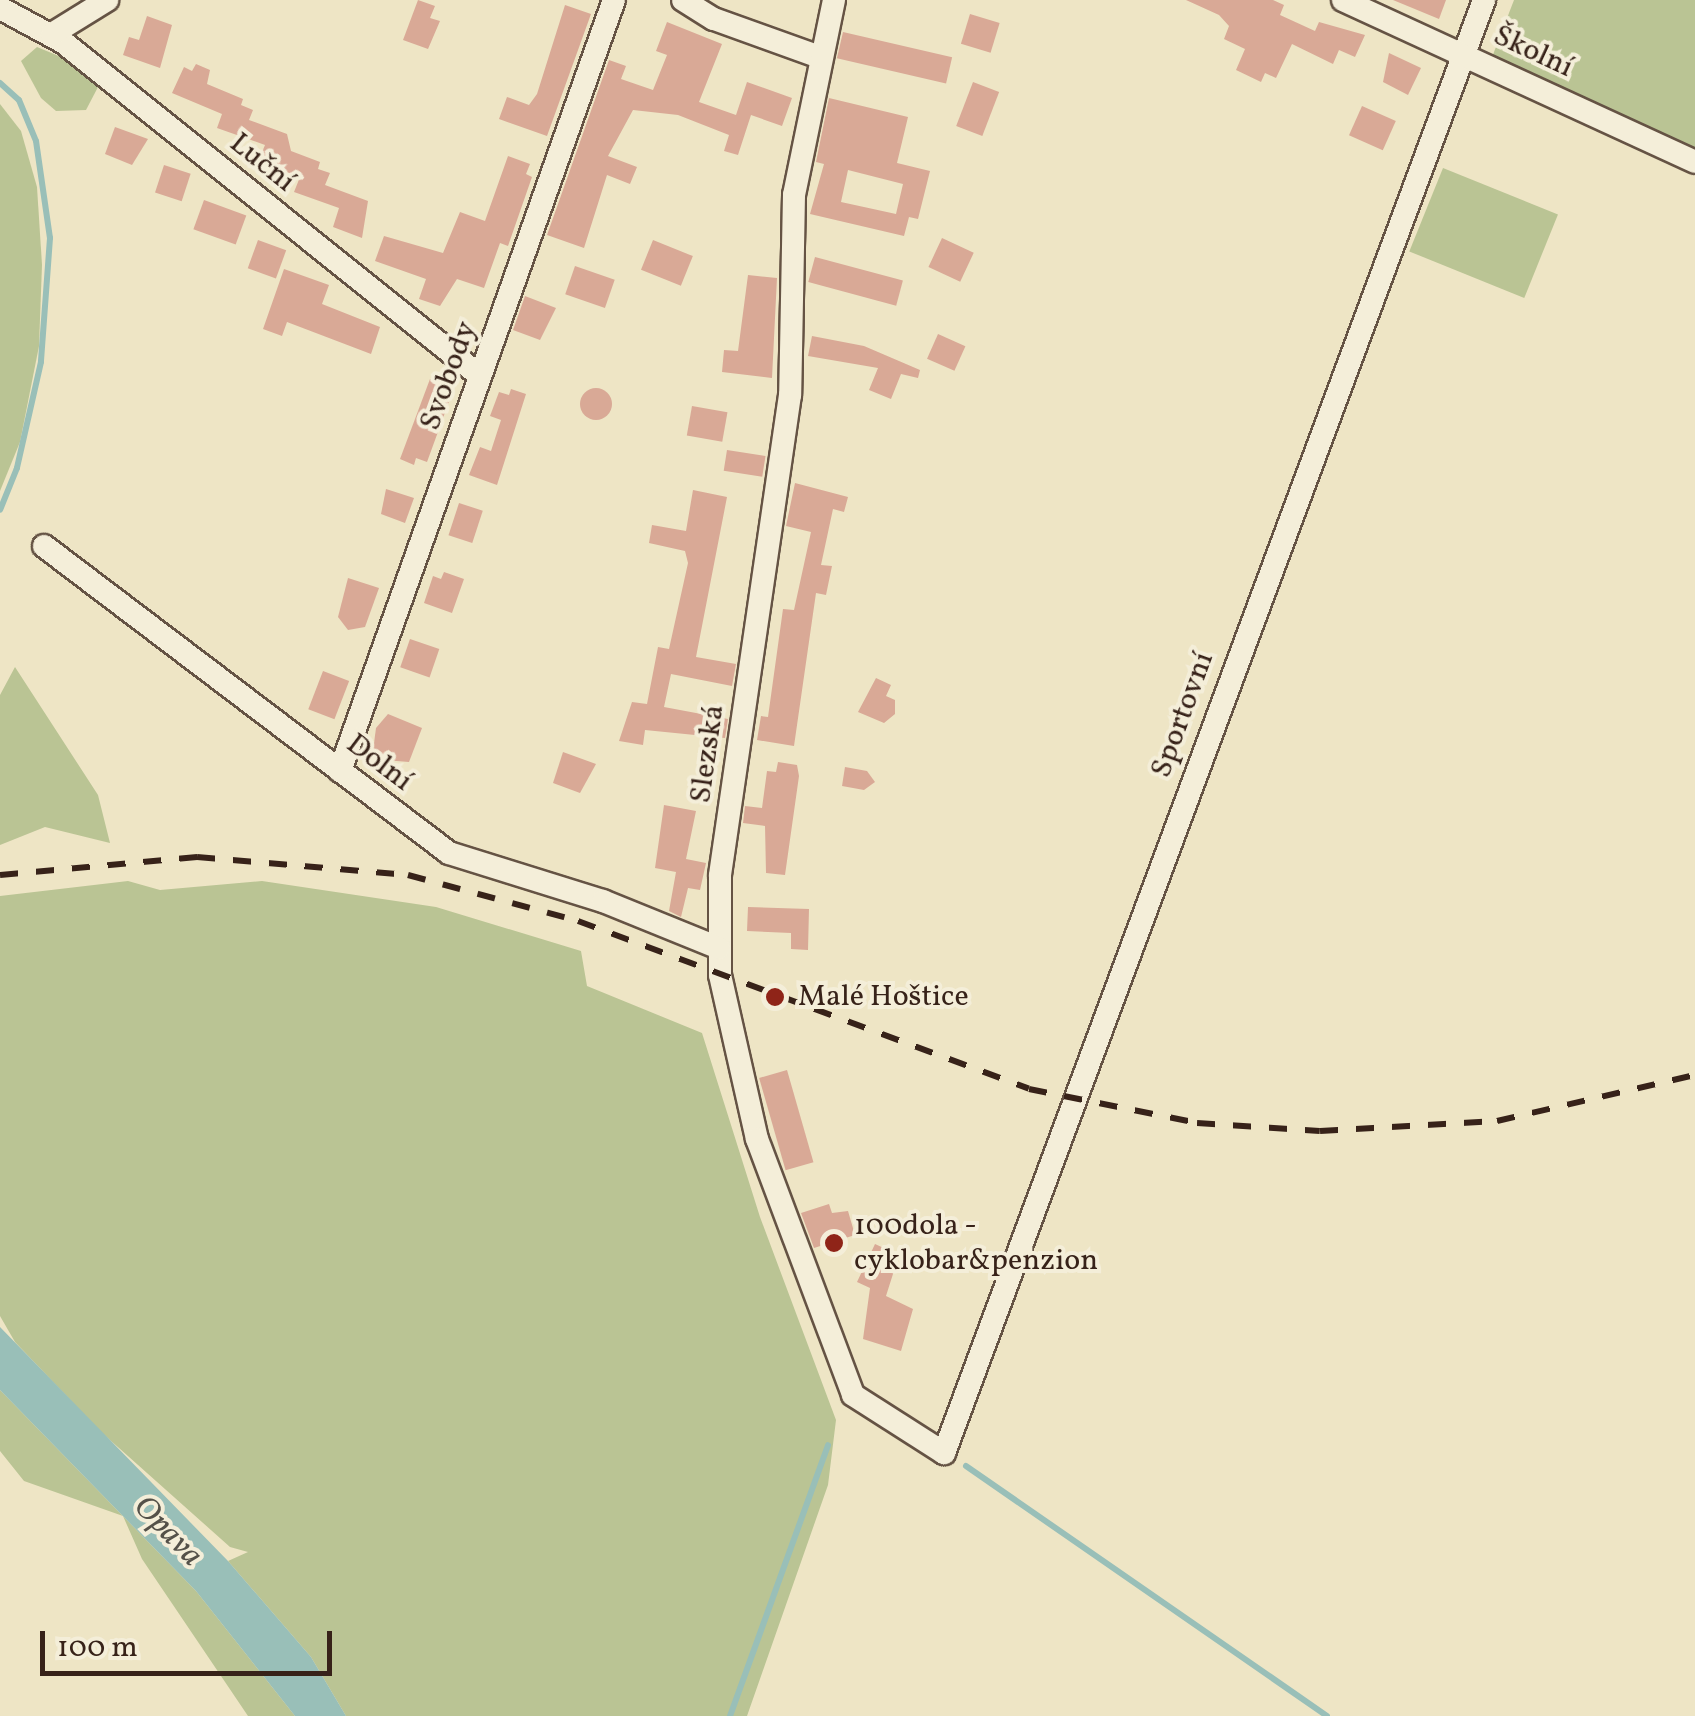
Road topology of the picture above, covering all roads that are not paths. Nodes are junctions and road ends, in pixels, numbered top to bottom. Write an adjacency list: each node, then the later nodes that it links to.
1 (107, 0): 8 (street)
2 (614, 0): 12 (street, Svobody)
3 (683, 0): 10 (street)
4 (834, 0): 10 (street, Slezská)
5 (1344, 0): 9 (street, Školní)
6 (1484, 0): 9 (street, Sportovní)
7 (0, 8): 8 (street, Luční)
8 (52, 34): 12 (street, Luční)
9 (1464, 53): 11 (street, Školní); 16 (street, Sportovní)
10 (817, 56): 15 (street, Slezská)
11 (1695, 162)
12 (480, 376): 14 (street, Svobody)
13 (44, 546): 14 (street, Dolní)
14 (340, 772): 15 (street, Dolní)
15 (719, 948): 16 (street, Slezská)
16 (944, 1453)

